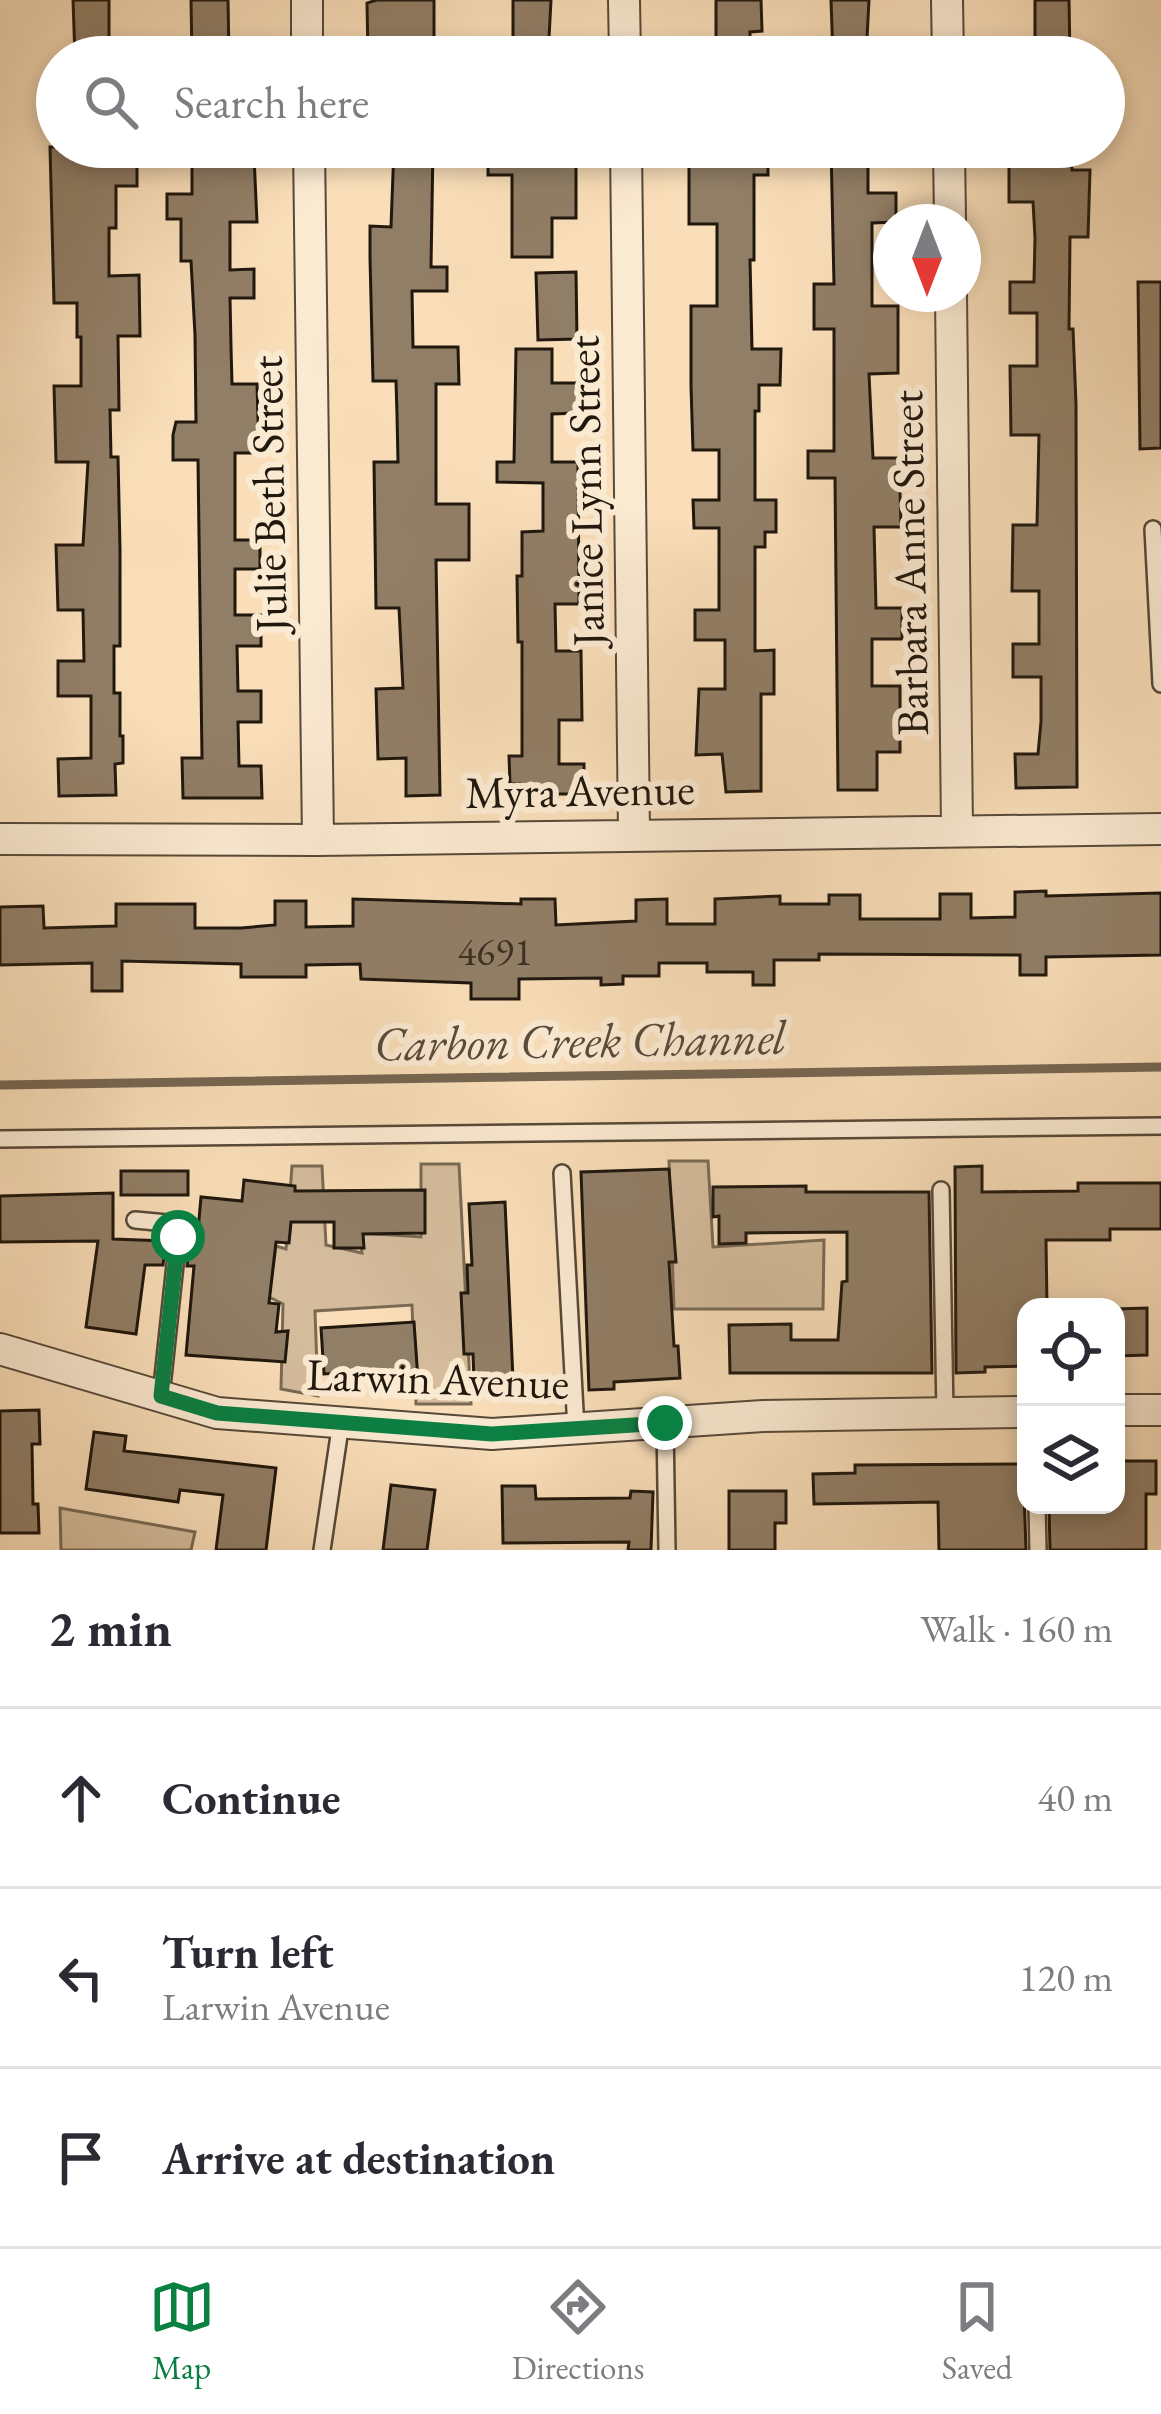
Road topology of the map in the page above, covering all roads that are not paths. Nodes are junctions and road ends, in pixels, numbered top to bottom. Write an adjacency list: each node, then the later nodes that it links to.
1 (307, 0): 4 (street)
2 (624, 0): 5 (street)
3 (947, 0): 6 (street)
4 (308, 36)
5 (625, 36)
6 (948, 36)
7 (309, 168): 18 (street, Julie Beth Street)
8 (626, 168): 16 (street, Janice Lynn Street)
9 (949, 168): 10 (street)
10 (950, 204)
11 (951, 312): 15 (street, Barbara Anne Street)
12 (1153, 529): 13 (lane)
13 (1161, 684)
14 (1161, 829): 15 (street, Myra Avenue)
15 (957, 830): 16 (street, Myra Avenue)
16 (634, 834): 18 (street, Myra Avenue)
17 (0, 839): 18 (street, Myra Avenue)
18 (318, 840)
19 (1161, 1126): 20 (lane)
20 (0, 1139)
21 (562, 1173): 32 (lane)
22 (941, 1190): 29 (lane)
23 (135, 1220): 25 (lane)
24 (0, 1349): 25 (street, Larwin Avenue)
25 (161, 1396): 30 (street, Larwin Avenue)
26 (1161, 1410): 27 (street)
27 (1125, 1411)
28 (1017, 1412): 29 (street, Larwin Avenue)
29 (945, 1413): 31 (street, Larwin Avenue)
30 (341, 1422): 32 (street, Larwin Avenue); 34 (lane)
31 (665, 1423): 32 (street, Larwin Avenue); 35 (lane)
32 (576, 1429)
33 (1037, 1514): 36 (lane)
34 (322, 1550)
35 (667, 1550)
36 (1038, 1550)

